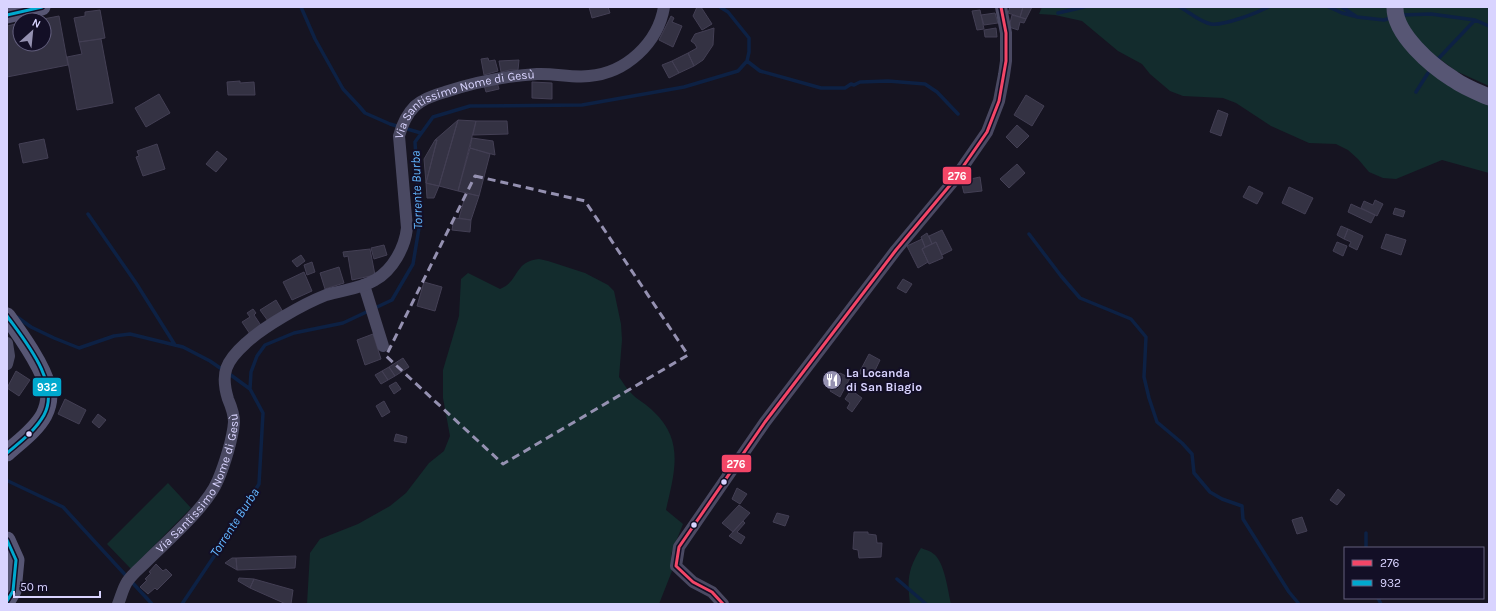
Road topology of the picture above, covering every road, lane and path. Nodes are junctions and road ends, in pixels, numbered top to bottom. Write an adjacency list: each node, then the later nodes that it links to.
1 (42, 7): 4 (main road)
2 (664, 7): 7 (street, Via Santissimo Nome di Gesù)
3 (1001, 7): 16 (street)
4 (7, 15)
5 (1397, 15): 6 (main road)
6 (1489, 97)
7 (364, 285): 10 (street); 15 (street, Via Santissimo Nome di Gesù)
8 (7, 316): 12 (main road)
9 (7, 343): 11 (street)
10 (383, 346)
11 (7, 364)
12 (7, 453)
13 (7, 540): 14 (main road)
14 (7, 601)
15 (118, 604)
16 (723, 604)

